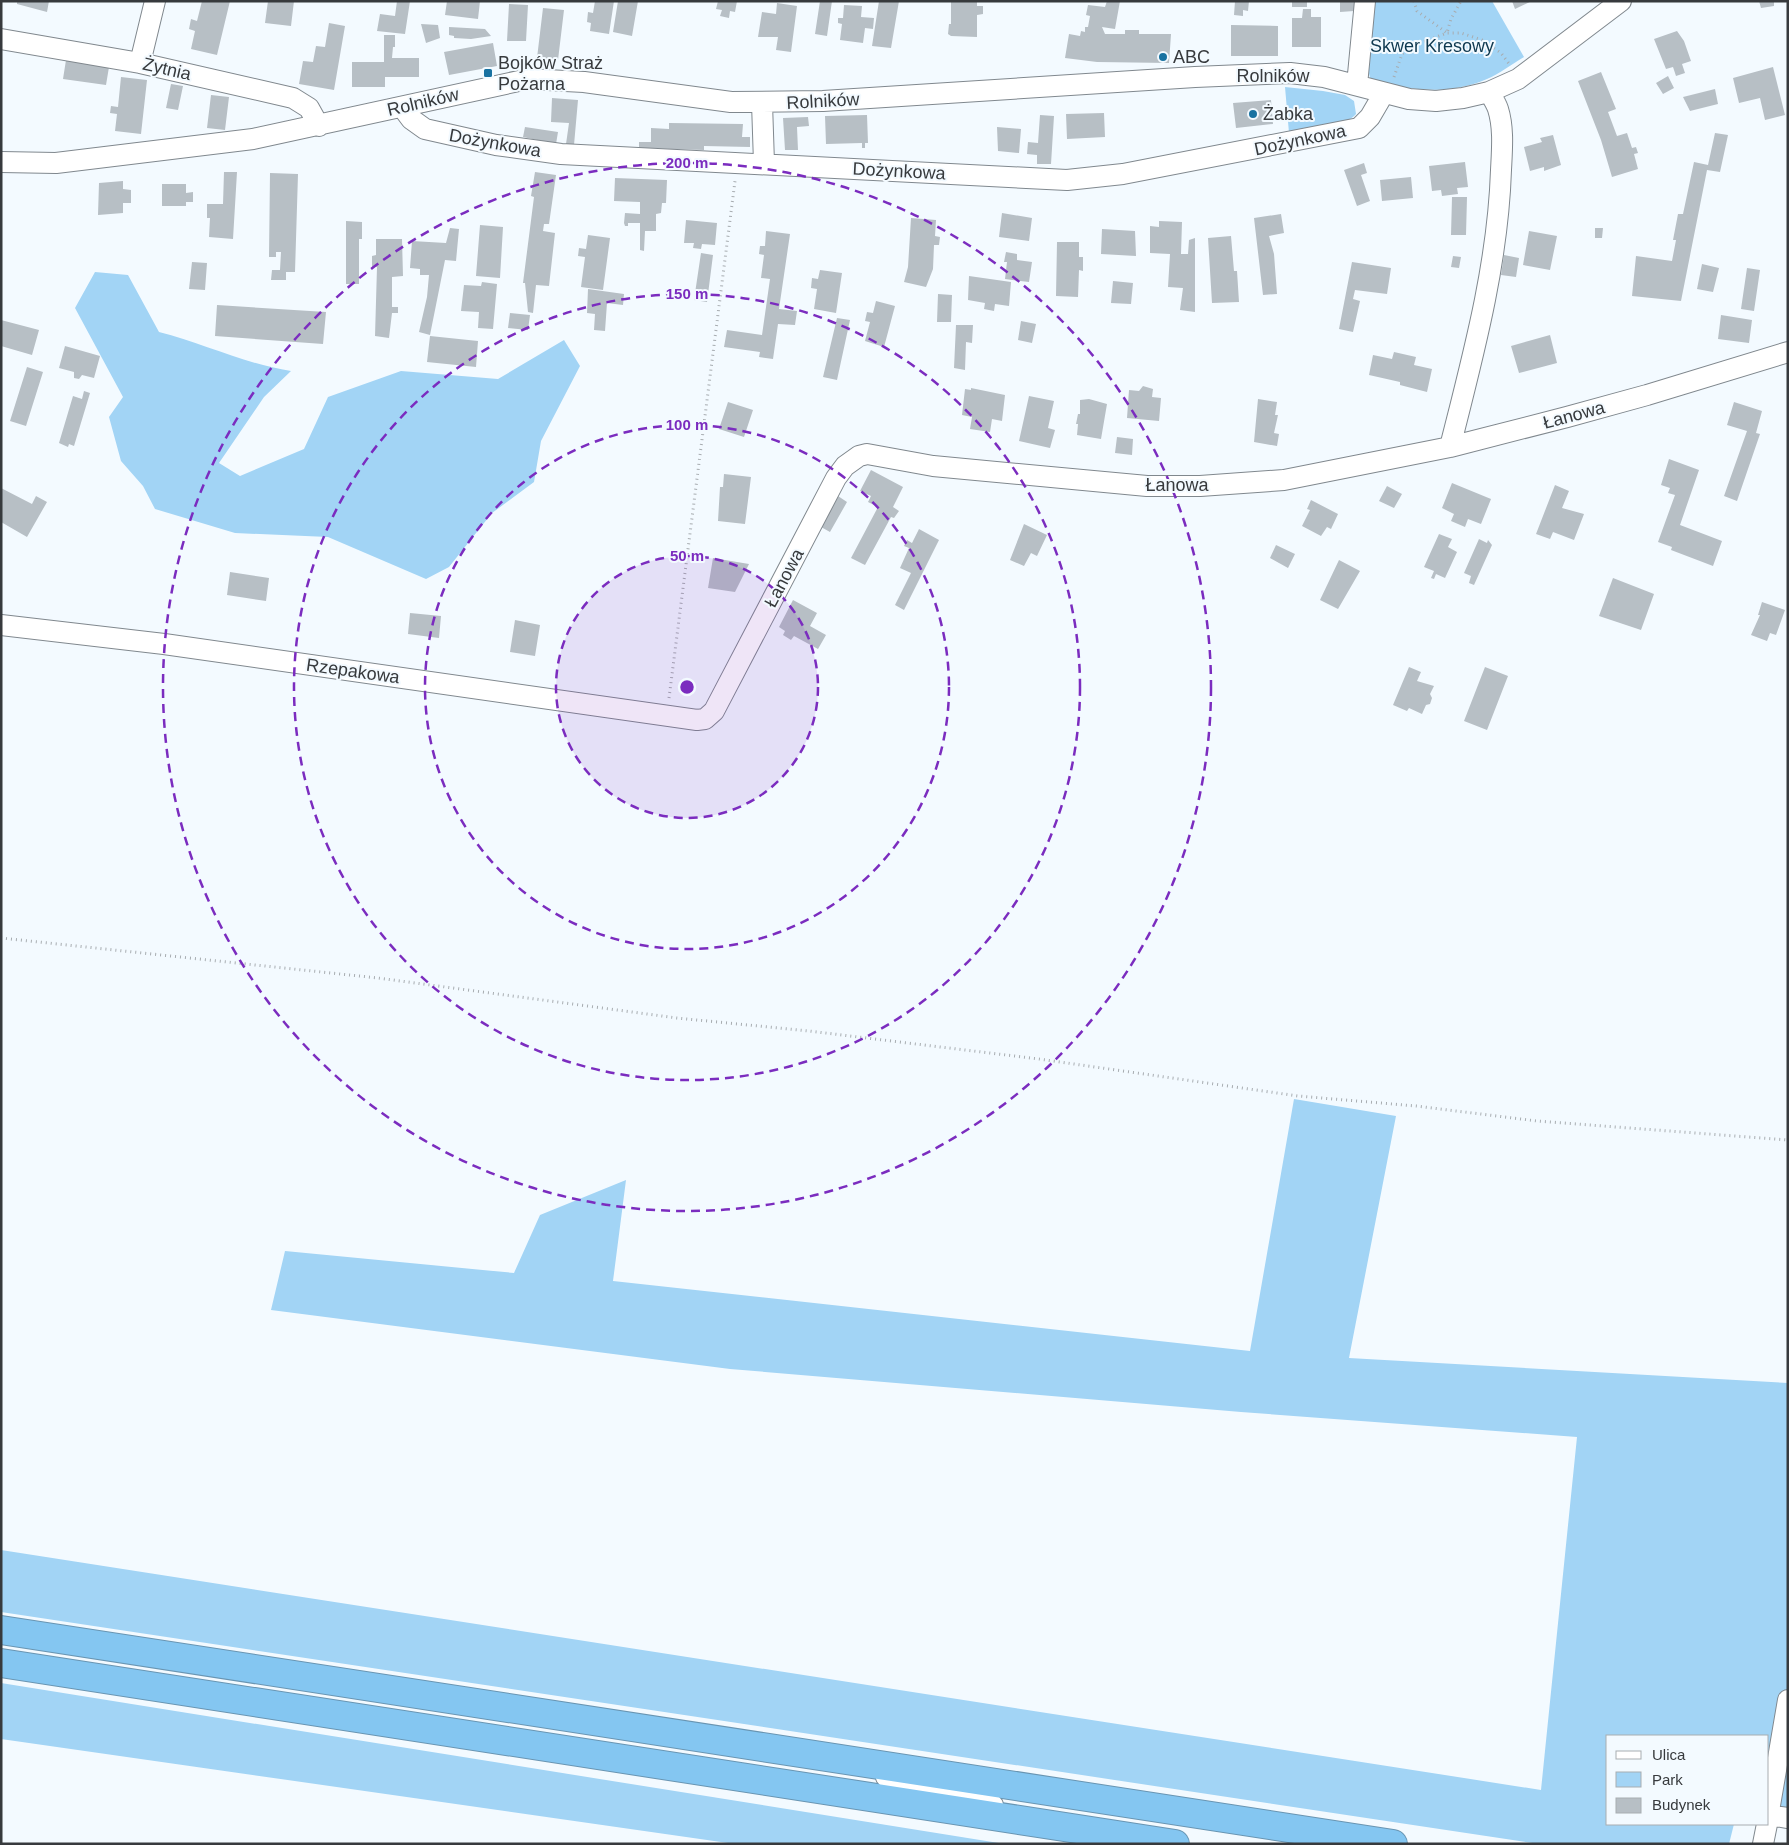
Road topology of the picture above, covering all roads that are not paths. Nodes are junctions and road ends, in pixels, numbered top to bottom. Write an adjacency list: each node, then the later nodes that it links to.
1 (155, 1): 5 (street)
2 (1365, 1): 6 (street)
3 (1622, 1): 8 (street, Rolników)
4 (1, 39): 5 (street, Żytnia)
5 (140, 63): 11 (street, Żytnia)
6 (1356, 85): 7 (street, Rolników); 9 (street, Rolników)
7 (1388, 88): 8 (street, Rolników); 13 (street, Dożynkowa)
8 (1490, 92): 15 (street)
9 (762, 103): 10 (street, Rolników); 13 (street)
10 (402, 107): 11 (street, Rolników); 13 (street, Dożynkowa)
11 (319, 126): 12 (street, Rolników)
12 (1, 162)
13 (764, 163)
14 (1788, 352): 15 (street, Łanowa)
15 (1450, 447): 17 (street, Łanowa)
16 (1, 625): 17 (street, Rzepakowa)
17 (705, 719)
18 (1, 1630): 21 (highway)
19 (1, 1663): 22 (highway)
20 (1788, 1700): 25 (street)
21 (778, 1750): 23 (street); 24 (highway)
22 (775, 1782): 23 (street); 29 (highway)
23 (936, 1790): 24 (street); 29 (street)
24 (1098, 1798): 31 (highway)
25 (1769, 1810)
26 (1769, 1816): 27 (street)
27 (1788, 1818)
28 (1767, 1825): 32 (street)
29 (1092, 1830): 30 (highway)
30 (1175, 1844)
31 (1393, 1844)
32 (1763, 1844)

